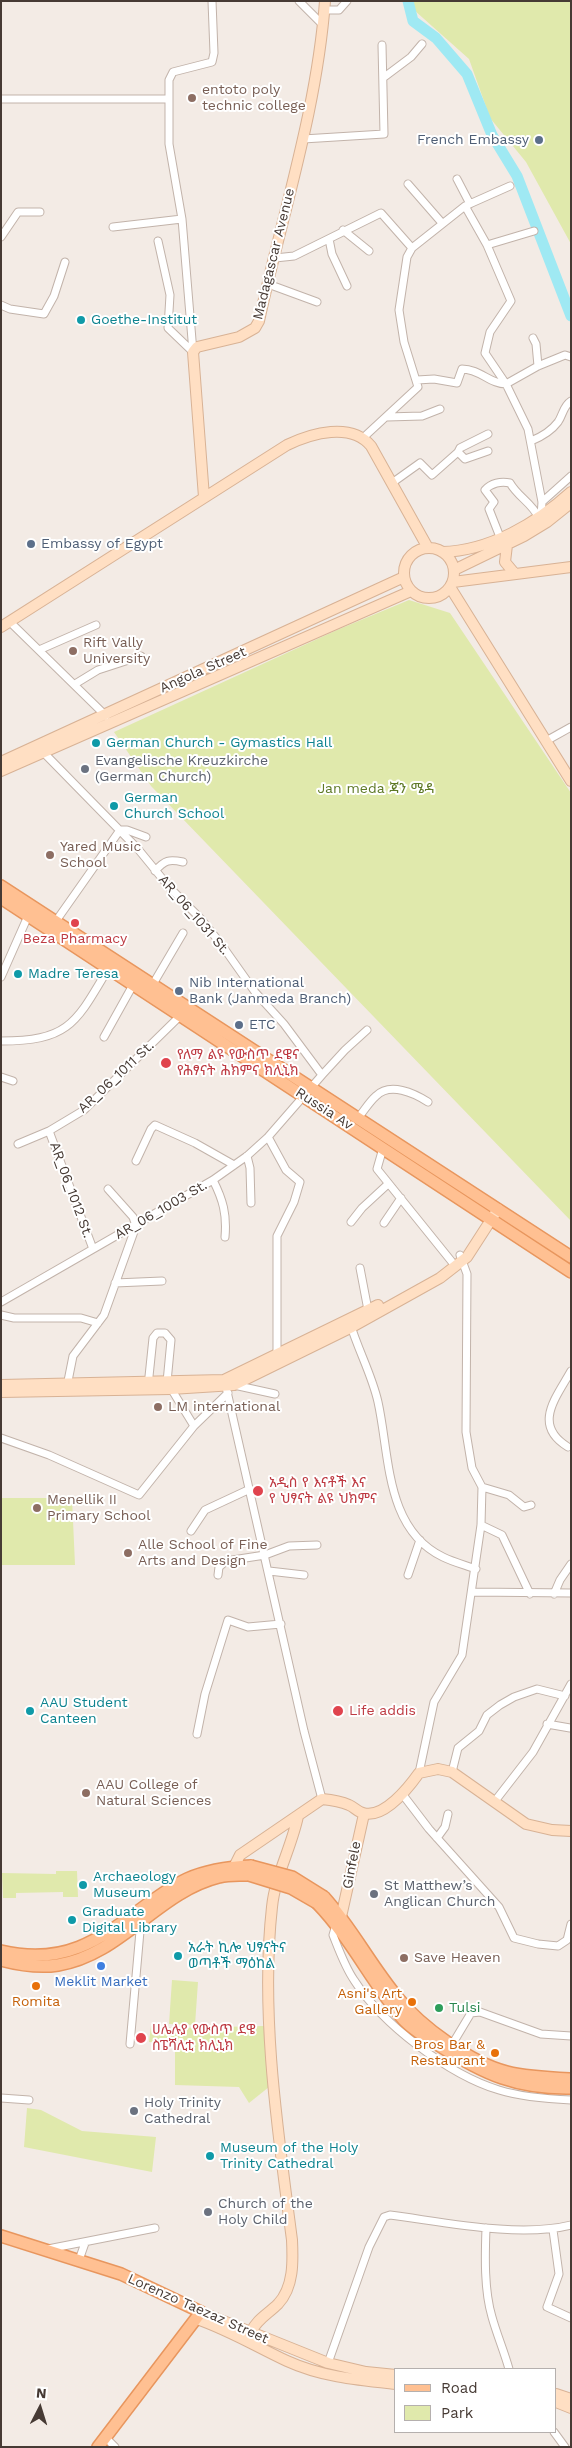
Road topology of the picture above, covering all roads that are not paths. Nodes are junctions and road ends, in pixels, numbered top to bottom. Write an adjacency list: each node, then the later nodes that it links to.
1 (212, 1): 10 (street)
2 (299, 1): 5 (street)
3 (348, 1): 4 (street)
4 (325, 6): 5 (main road, Madagascar Avenue)
5 (324, 26): 11 (main road, Madagascar Avenue)
6 (422, 44): 8 (street)
7 (382, 45): 8 (street)
8 (383, 78): 11 (street)
9 (1, 99): 10 (street)
10 (168, 100): 17 (street)
11 (303, 139): 28 (main road, Madagascar Avenue)
12 (457, 179): 15 (street)
13 (408, 184): 18 (street)
14 (510, 186): 15 (street)
15 (467, 205): 18 (street); 25 (street)
16 (40, 212): 22 (street)
17 (182, 219): 19 (street); 35 (street)
18 (442, 223): 26 (street)
19 (113, 226)
20 (343, 230): 23 (street); 26 (street); 27 (street)
21 (534, 231): 25 (street)
22 (1, 237)
23 (329, 239): 28 (street); 31 (street)
24 (158, 242): 35 (street)
25 (487, 245): 39 (street)
26 (412, 248): 38 (street)
27 (369, 251)
28 (275, 258): 30 (main road, Madagascar Avenue)
29 (64, 262): 33 (street)
30 (268, 284): 32 (street); 35 (main road, Madagascar Avenue)
31 (347, 286)
32 (317, 302)
33 (1, 306)
34 (533, 338): 37 (street)
35 (193, 352): 51 (main road)
36 (571, 357): 37 (street)
37 (538, 366): 39 (street)
38 (417, 380): 39 (street); 42 (street)
39 (506, 384): 45 (street)
40 (571, 401): 45 (street)
41 (440, 409): 42 (street)
42 (386, 417): 44 (street)
43 (488, 434): 47 (street)
44 (364, 437): 49 (main road); 51 (main road)
45 (531, 441): 52 (street)
46 (488, 451): 47 (street)
47 (458, 452): 49 (street)
48 (571, 476): 52 (street)
49 (392, 483): 57 (main road)
50 (571, 492): 54 (main road)
51 (204, 497): 67 (main road)
52 (542, 502): 55 (street)
53 (571, 503): 54 (main road)
54 (559, 508): 55 (main road); 56 (main road)
55 (540, 517): 56 (main road); 56 (street)
56 (504, 541): 58 (main road); 60 (main road); 61 (main road)
57 (428, 548): 58 (main road); 62 (main road)
58 (442, 552): 60 (main road)
59 (571, 568): 61 (main road)
60 (454, 570): 63 (main road)
61 (515, 574): 63 (main road)
62 (404, 577): 64 (main road); 65 (main road, Angola Street)
63 (452, 585): 64 (main road); 74 (main road)
64 (411, 590): 66 (main road)
65 (334, 610): 66 (main road); 72 (main road, Angola Street)
66 (340, 621): 72 (main road)
67 (5, 625): 69 (street)
68 (96, 625): 69 (street)
69 (39, 650): 71 (street)
70 (141, 656): 71 (street)
71 (76, 684): 72 (street)
72 (108, 718): 75 (main road); 76 (main road, Angola Street)
73 (571, 727): 74 (street)
74 (546, 741): 78 (main road)
75 (43, 752): 77 (main road); 79 (street, AR_06_1031 St.)
76 (1, 762)
77 (1, 771)
78 (571, 781)
79 (120, 830): 80 (street); 82 (street, AR_06_1031 St.); 87 (street)
80 (146, 838)
81 (183, 862): 82 (street)
82 (155, 871): 97 (street, AR_06_1031 St.)
83 (1, 886): 86 (main road, Russia Av)
84 (1, 898): 85 (main road, Russia Av)
85 (28, 916): 86 (main road, Russia Av); 90 (street)
86 (42, 918): 87 (main road, Russia Av); 89 (main road, Russia Av)
87 (56, 921): 91 (main road, Russia Av)
88 (183, 933): 91 (street)
89 (108, 969): 92 (main road, Russia Av); 96 (street)
90 (1, 977)
91 (153, 984): 100 (main road, Russia Av)
92 (133, 985): 93 (main road, Russia Av); 95 (street)
93 (180, 1015): 100 (main road, Russia Av); 103 (street, AR_06_1011 St.)
94 (367, 1030): 97 (street)
95 (104, 1038)
96 (1, 1041)
97 (322, 1075): 100 (street)
98 (1, 1077): 99 (street)
99 (13, 1081)
100 (307, 1092): 102 (main road, Russia Av); 104 (street, AR_06_1003 St.); 106 (main road, Russia Av)
101 (428, 1102): 102 (street)
102 (358, 1118): 115 (main road, Russia Av)
103 (49, 1131): 105 (street, AR_06_1011 St.); 121 (street, AR_06_1012 St.)
104 (268, 1136): 107 (street, AR_06_1003 St.); 135 (street)
105 (18, 1144)
106 (384, 1148): 111 (street); 116 (main road, Russia Av)
107 (247, 1156): 109 (street, AR_06_1003 St.); 114 (street)
108 (136, 1160): 109 (street)
109 (234, 1164): 110 (street, AR_06_1003 St.)
110 (213, 1180): 119 (street, AR_06_1003 St.); 120 (street)
111 (388, 1184): 113 (street); 117 (street)
112 (108, 1189): 119 (street)
113 (401, 1198): 118 (street); 124 (street)
114 (251, 1204)
115 (495, 1207): 116 (main road); 123 (main road, Russia Av)
116 (488, 1217): 122 (main road); 126 (main road, Russia Av)
117 (352, 1222)
118 (384, 1223)
119 (136, 1226): 121 (street, AR_06_1003 St.); 128 (street)
120 (225, 1237)
121 (93, 1249): 129 (street, AR_06_1003 St.)
122 (462, 1258): 124 (main road); 130 (main road); 147 (street)
123 (571, 1258)
124 (452, 1262): 130 (main road)
125 (360, 1268): 131 (street)
126 (571, 1272)
127 (162, 1281): 128 (street)
128 (115, 1283): 133 (street)
129 (1, 1302)
130 (389, 1303): 131 (main road); 134 (main road)
131 (368, 1310): 134 (main road)
132 (1, 1316): 133 (street)
133 (98, 1323): 141 (street)
134 (351, 1323): 135 (main road); 140 (main road); 152 (street)
135 (277, 1356): 140 (main road)
136 (571, 1371): 146 (street)
137 (1, 1385): 141 (main road)
138 (148, 1385): 139 (main road); 139 (street); 141 (main road)
139 (169, 1385): 140 (main road); 144 (street)
140 (228, 1386): 143 (street); 144 (street); 148 (street)
141 (68, 1387): 142 (main road)
142 (1, 1392)
143 (275, 1394)
144 (194, 1426): 145 (street)
145 (1, 1438)
146 (568, 1447)
147 (482, 1487): 149 (street); 150 (street)
148 (250, 1489): 151 (street); 154 (street)
149 (531, 1504)
150 (481, 1524): 156 (street); 163 (street)
151 (192, 1531)
152 (420, 1540): 156 (street); 160 (street)
153 (317, 1546): 154 (street)
154 (265, 1555): 157 (street); 158 (street)
155 (571, 1564): 164 (street)
156 (476, 1569): 161 (street)
157 (269, 1571): 159 (street); 165 (street)
158 (218, 1575)
159 (304, 1575)
160 (408, 1575)
161 (472, 1592): 163 (street); 172 (street)
162 (571, 1593): 164 (street)
163 (530, 1594): 164 (street)
164 (554, 1594)
165 (281, 1624): 170 (street); 174 (street)
166 (571, 1684): 167 (street)
167 (565, 1696): 168 (street); 171 (street)
168 (547, 1724): 169 (street); 175 (street)
169 (570, 1728)
170 (197, 1734)
171 (452, 1772): 172 (main road); 175 (main road)
172 (419, 1773): 173 (main road)
173 (403, 1795): 176 (main road); 180 (street)
174 (322, 1800): 176 (main road); 178 (main road)
175 (494, 1801): 179 (main road)
176 (364, 1814): 184 (main road, Ginfele)
177 (448, 1814): 180 (street)
178 (298, 1816): 181 (main road); 206 (main road)
179 (571, 1831)
180 (437, 1838): 185 (street)
181 (234, 1867): 182 (main road); 183 (main road)
182 (250, 1870): 183 (main road); 184 (main road, bridge)
183 (140, 1917): 186 (main road); 187 (main road); 189 (street)
184 (339, 1921): 190 (main road); 195 (street)
185 (571, 1924)
186 (1, 1951)
187 (1, 1960)
188 (571, 2036): 190 (street)
189 (130, 2044)
190 (450, 2048): 191 (main road); 192 (main road)
191 (571, 2079)
192 (571, 2088)
193 (1, 2098): 194 (street)
194 (29, 2100)
195 (571, 2100)
196 (571, 2225): 199 (street)
197 (155, 2228): 201 (street)
198 (486, 2228): 199 (street); 209 (street); 210 (street)
199 (553, 2230): 205 (street)
200 (1, 2236): 202 (main road, Lorenzo Taezaz Street)
201 (85, 2243): 202 (street); 203 (street)
202 (46, 2250): 203 (main road, Lorenzo Taezaz Street)
203 (79, 2260): 204 (main road, Lorenzo Taezaz Street)
204 (199, 2316): 207 (main road, Lorenzo Taezaz Street); 212 (main road, Lorenzo Taezaz Street); 218 (main road)
205 (571, 2318)
206 (258, 2320): 207 (main road); 208 (main road)
207 (234, 2324): 208 (main road, Lorenzo Taezaz Street)
208 (251, 2332): 209 (main road, Lorenzo Taezaz Street)
209 (328, 2364): 211 (main road, Lorenzo Taezaz Street)
210 (509, 2368)
211 (394, 2375)
212 (394, 2384)
213 (557, 2394): 214 (main road)
214 (571, 2399)
215 (557, 2402): 216 (main road)
216 (571, 2408)
217 (555, 2433): 221 (street)
218 (105, 2437): 219 (main road); 220 (street)
219 (98, 2447)
220 (115, 2447)
221 (566, 2447)

